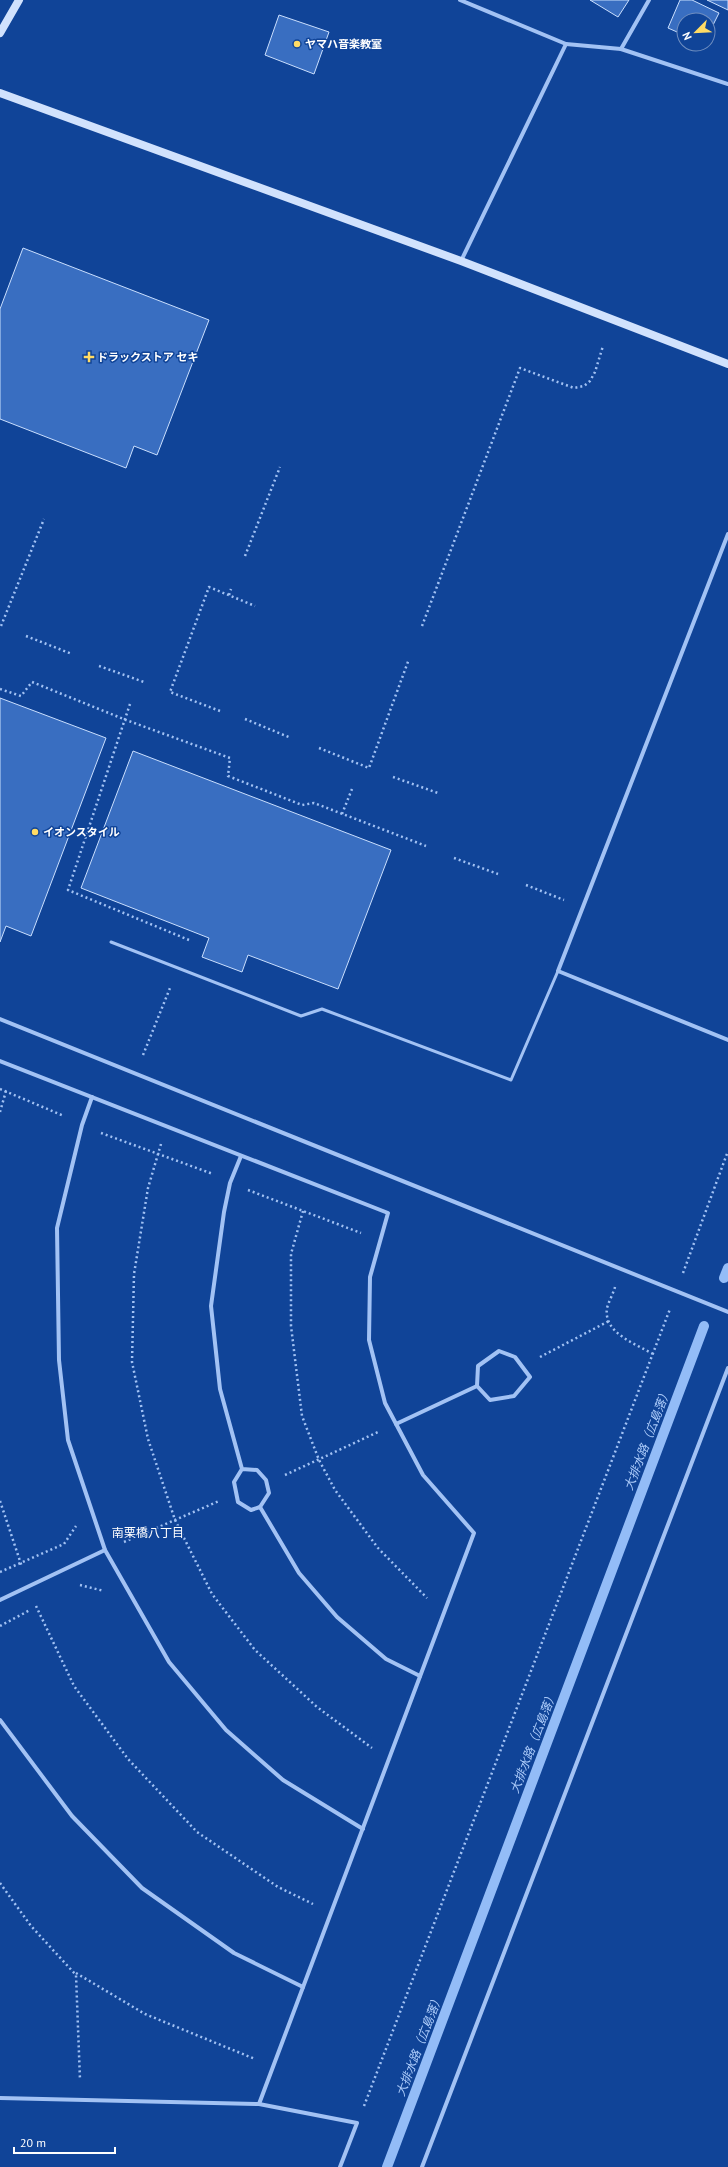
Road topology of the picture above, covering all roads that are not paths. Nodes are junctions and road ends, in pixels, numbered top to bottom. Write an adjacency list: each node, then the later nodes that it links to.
1 (19, 0): 4 (street)
2 (462, 0): 5 (street)
3 (650, 0): 6 (street)
4 (0, 33)
5 (566, 44): 6 (street); 9 (street)
6 (621, 49): 7 (street)
7 (728, 84)
8 (0, 93): 9 (street)
9 (461, 261): 10 (street)
10 (728, 364)
11 (728, 534): 13 (street)
12 (111, 942): 13 (lane)
13 (558, 971): 15 (street)
14 (0, 1019): 19 (street)
15 (728, 1040)
16 (0, 1061): 17 (street)
17 (92, 1097): 18 (street); 25 (street)
18 (241, 1156): 22 (street); 23 (street)
19 (728, 1312)
20 (728, 1368): 34 (street)
21 (478, 1386): 21 (street); 22 (street)
22 (396, 1424): 27 (street)
23 (242, 1469): 24 (street); 24 (street)
24 (260, 1507): 27 (street)
25 (105, 1550): 26 (street); 29 (street)
26 (0, 1600)
27 (420, 1676): 29 (street)
28 (0, 1720): 30 (street)
29 (363, 1829): 30 (street)
30 (303, 1987): 32 (street)
31 (0, 2098): 32 (street)
32 (259, 2104): 33 (street)
33 (340, 2167)
34 (422, 2167)

